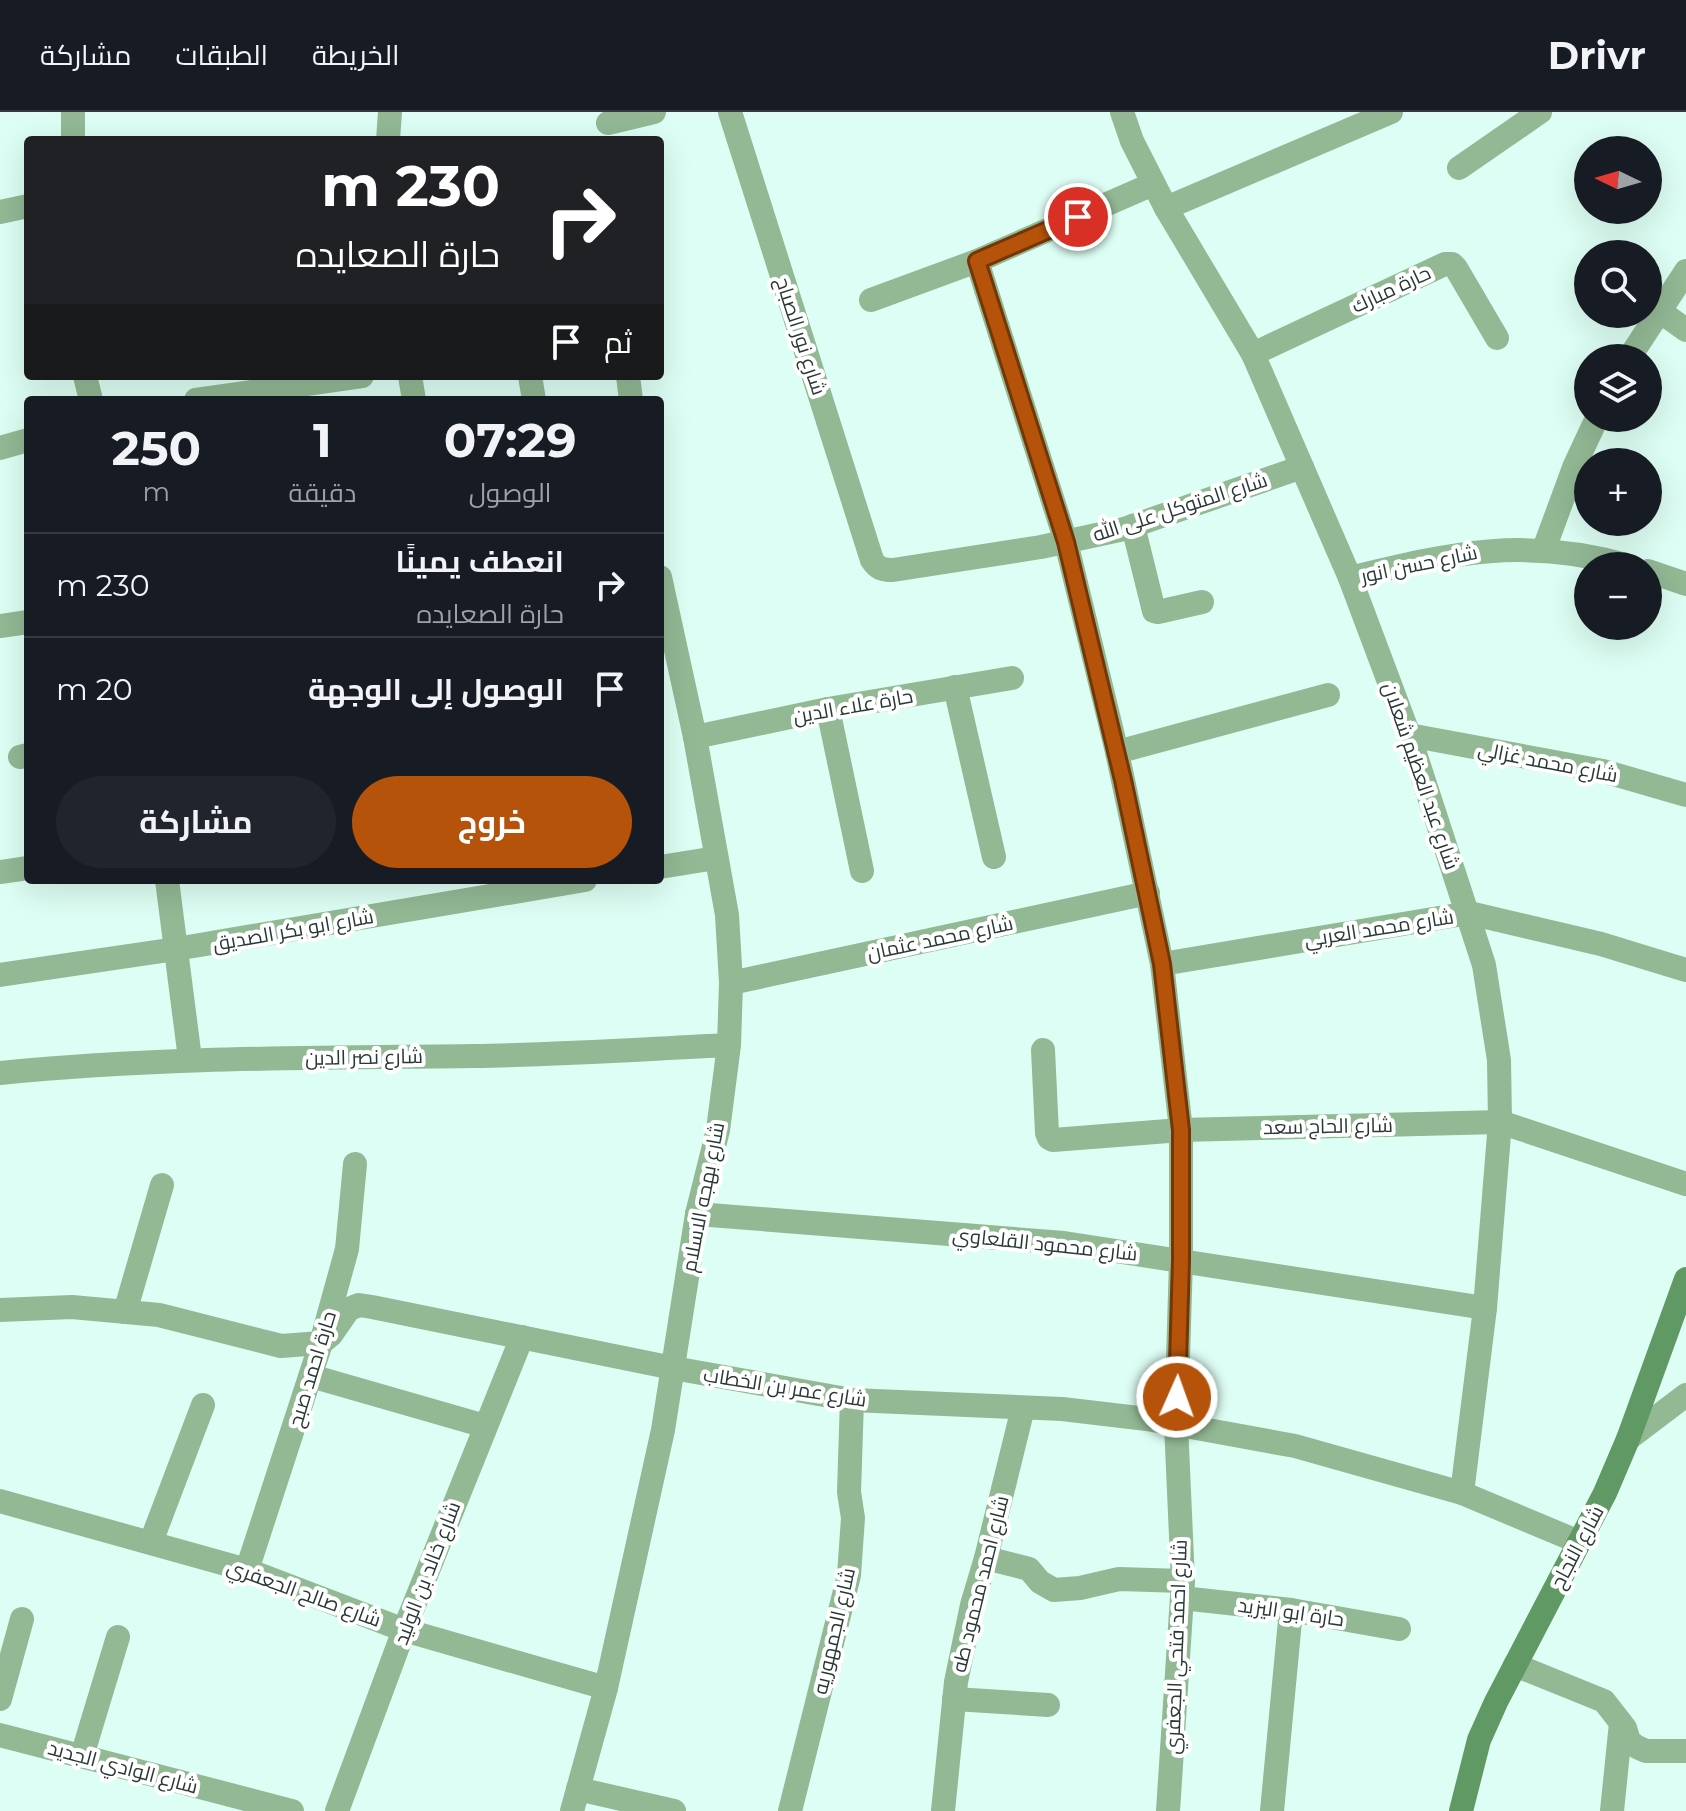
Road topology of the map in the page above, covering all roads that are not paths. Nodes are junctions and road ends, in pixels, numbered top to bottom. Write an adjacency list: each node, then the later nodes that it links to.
1 (73, 112): 9 (street)
2 (390, 112): 10 (street)
3 (654, 112): 8 (street)
4 (730, 112): 34 (street, شارع نور الصباح)
5 (1122, 112): 12 (street, شارع عبد العظيم شعلان)
6 (1391, 112): 14 (street)
7 (1540, 112): 11 (street)
8 (609, 125)
9 (73, 136)
10 (388, 136)
11 (1459, 168)
12 (1153, 184): 14 (street, شارع عبد العظيم شعلان); 16 (street)
13 (24, 207): 15 (street)
14 (1166, 208): 23 (street, شارع عبد العظيم شعلان)
15 (0, 212)
16 (977, 261): 18 (street); 31 (street, شارع احمد فتحي الجعفري)
17 (1686, 271): 19 (street)
18 (871, 300)
19 (1662, 304)
20 (1662, 313): 21 (street)
21 (1686, 330)
22 (1497, 338): 23 (street, حارة مبارك)
23 (1253, 354): 29 (street, شارع عبد العظيم شعلان)
24 (334, 380): 25 (street)
25 (224, 396)
26 (1590, 432): 32 (street)
27 (24, 441): 28 (street)
28 (0, 448)
29 (1302, 467): 30 (street, شارع المتوكل على الله); 36 (street, شارع عبد العظيم شعلان)
30 (1133, 526): 31 (street, شارع المتوكل على الله); 39 (street)
31 (1066, 542): 34 (street, شارع المتوكل على الله); 48 (street, شارع احمد فتحي الجعفري)
32 (1544, 549): 33 (street, شارع حسن انور); 36 (street, شارع حسن انور)
33 (1574, 553)
34 (872, 560)
35 (1662, 576): 37 (street)
36 (1350, 578): 46 (street, شارع عبد العظيم شعلان)
37 (1686, 584)
38 (664, 595): 47 (street, شارع بهجه الاسلام)
39 (1202, 602)
40 (24, 623): 41 (street)
41 (0, 626)
42 (1012, 678): 43 (street, حارة علاء الدين)
43 (955, 687): 45 (street, حارة علاء الدين); 50 (street)
44 (1328, 695): 48 (street)
45 (828, 709): 47 (street, حارة علاء الدين); 54 (street)
46 (1409, 735): 49 (street, شارع محمد غزالي); 59 (street, شارع عبد العظيم شعلان)
47 (695, 737): 51 (street, شارع بهجه الاسلام)
48 (1117, 752): 58 (street, شارع احمد فتحي الجعفري)
49 (1686, 795)
50 (994, 857)
51 (716, 858): 52 (street); 64 (street, شارع بهجه الاسلام)
52 (664, 866)
53 (24, 869): 55 (street)
54 (862, 871)
55 (0, 872)
56 (168, 884): 60 (street)
57 (561, 884): 60 (street, شارع ابو بكر الصديق)
58 (1148, 893): 61 (street, شارع احمد فتحي الجعفري); 64 (street, شارع محمد عثمان)
59 (1469, 913): 61 (street, شارع محمد العربي); 62 (street, شارع محمد العربي); 69 (street, شارع عبد العظيم شعلان)
60 (176, 949): 63 (street, شارع ابو بكر الصديق); 67 (street)
61 (1162, 964): 70 (street, شارع احمد فتحي الجعفري)
62 (1686, 970)
63 (0, 975)
64 (731, 983): 65 (street, شارع بهجه الاسلام)
65 (729, 1045): 67 (street, شارع نصر الدين); 74 (street, شارع بهجه الاسلام)
66 (1043, 1050): 70 (street, شارع الحاج سعد)
67 (190, 1059): 68 (street, شارع نصر الدين)
68 (0, 1073)
69 (1500, 1122): 70 (street, شارع الحاج سعد); 72 (street, شارع الحاج سعد); 77 (street, شارع عبد العظيم شعلان)
70 (1181, 1130): 75 (street, شارع احمد فتحي الجعفري)
71 (355, 1164): 81 (street, حارة احمد صبح)
72 (1686, 1184)
73 (162, 1185): 79 (street)
74 (697, 1214): 75 (street, شارع محمود القلعاوي); 82 (street, شارع بهجه الاسلام)
75 (1181, 1260): 77 (street, شارع محمود القلعاوي); 88 (street, شارع احمد فتحي الجعفري)
76 (1686, 1279): 90 (street, شارع النجاح)
77 (1485, 1308): 91 (street, شارع عبد العظيم شعلان)
78 (0, 1310): 79 (street)
79 (125, 1312): 81 (street)
80 (522, 1337): 81 (street, شارع عمر بن الخطاب); 82 (street, شارع عمر بن الخطاب); 89 (street, شارع خالد بن الوليد)
81 (321, 1343): 83 (street, حارة احمد صبح)
82 (673, 1368): 85 (street, شارع عمر بن الخطاب); 104 (street, شارع بهجه الاسلام)
83 (311, 1376): 89 (street); 96 (street, حارة احمد صبح)
84 (1686, 1395): 90 (street)
85 (852, 1400): 87 (street, شارع عمر بن الخطاب); 116 (street, شارع الجمهوريه)
86 (203, 1405): 93 (street)
87 (1023, 1408): 88 (street, شارع عمر بن الخطاب); 95 (street, شارع احمد محمود طه)
88 (1176, 1424): 91 (street, شارع عمر بن الخطاب); 97 (street, شارع احمد فتحي الجعفري)
89 (485, 1426): 101 (street, شارع خالد بن الوليد)
90 (1628, 1439): 94 (street, شارع النجاح)
91 (1462, 1493): 94 (street, شارع عمر بن الخطاب)
92 (0, 1501): 93 (street, شارع صالح الجعفري)
93 (151, 1542): 96 (street, شارع صالح الجعفري)
94 (1579, 1542): 103 (street, شارع النجاح)
95 (986, 1558): 97 (street, حارة ابو اليزيد); 106 (street, شارع احمد محمود طه)
96 (247, 1570): 101 (street, شارع صالح الجعفري)
97 (1182, 1590): 98 (street, حارة ابو اليزيد); 118 (street, شارع احمد فتحي الجعفري)
98 (1291, 1610): 100 (street, حارة ابو اليزيد); 119 (street)
99 (22, 1619): 105 (street)
100 (1399, 1629)
101 (404, 1630): 104 (street, شارع صالح الجعفري); 114 (street, شارع خالد بن الوليد)
102 (118, 1637): 111 (street)
103 (1515, 1665): 108 (street); 120 (street, شارع النجاح)
104 (606, 1688): 112 (street, شارع بهجه الاسلام)
105 (0, 1699)
106 (954, 1699): 107 (street); 117 (street, شارع احمد محمود طه)
107 (1048, 1705)
108 (1621, 1723): 110 (street); 121 (street)
109 (0, 1735): 111 (street, شارع الوادي الجديد)
110 (1686, 1751)
111 (82, 1756): 113 (street, شارع الوادي الجديد)
112 (575, 1800): 115 (street)
113 (292, 1811)
114 (337, 1811)
115 (674, 1811)
116 (790, 1811)
117 (943, 1811)
118 (1168, 1811)
119 (1272, 1811)
120 (1461, 1811)
121 (1612, 1811)

